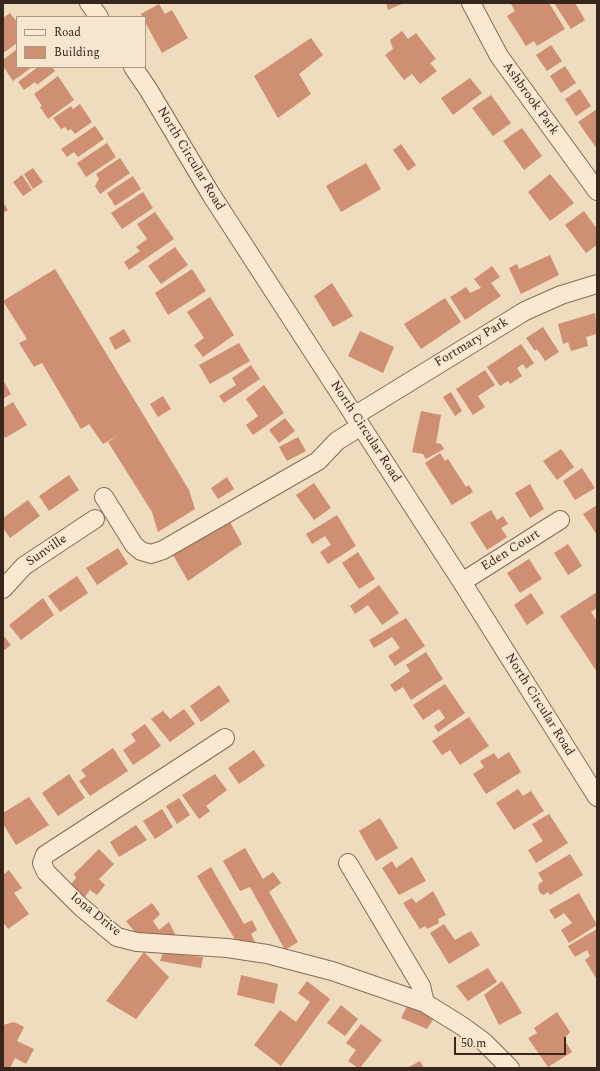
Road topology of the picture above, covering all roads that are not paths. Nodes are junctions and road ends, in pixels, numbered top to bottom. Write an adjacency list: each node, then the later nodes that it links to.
1 (89, 3): 3 (street)
2 (471, 3): 5 (street, Ashbrook Park)
3 (98, 16)
4 (134, 68): 7 (street, North Circular Road)
5 (597, 191)
6 (597, 284): 7 (street, Fortmary Park)
7 (357, 421): 8 (street, Fortmary Park); 11 (street, North Circular Road)
8 (104, 497)
9 (95, 519): 12 (street, Sunville)
10 (560, 520): 11 (street, Eden Court)
11 (462, 582): 14 (street, North Circular Road)
12 (3, 589)
13 (225, 738): 16 (street, Iona Drive)
14 (597, 797)
15 (348, 863): 16 (street)
16 (425, 1003): 17 (street, Iona Drive)
17 (510, 1068)

